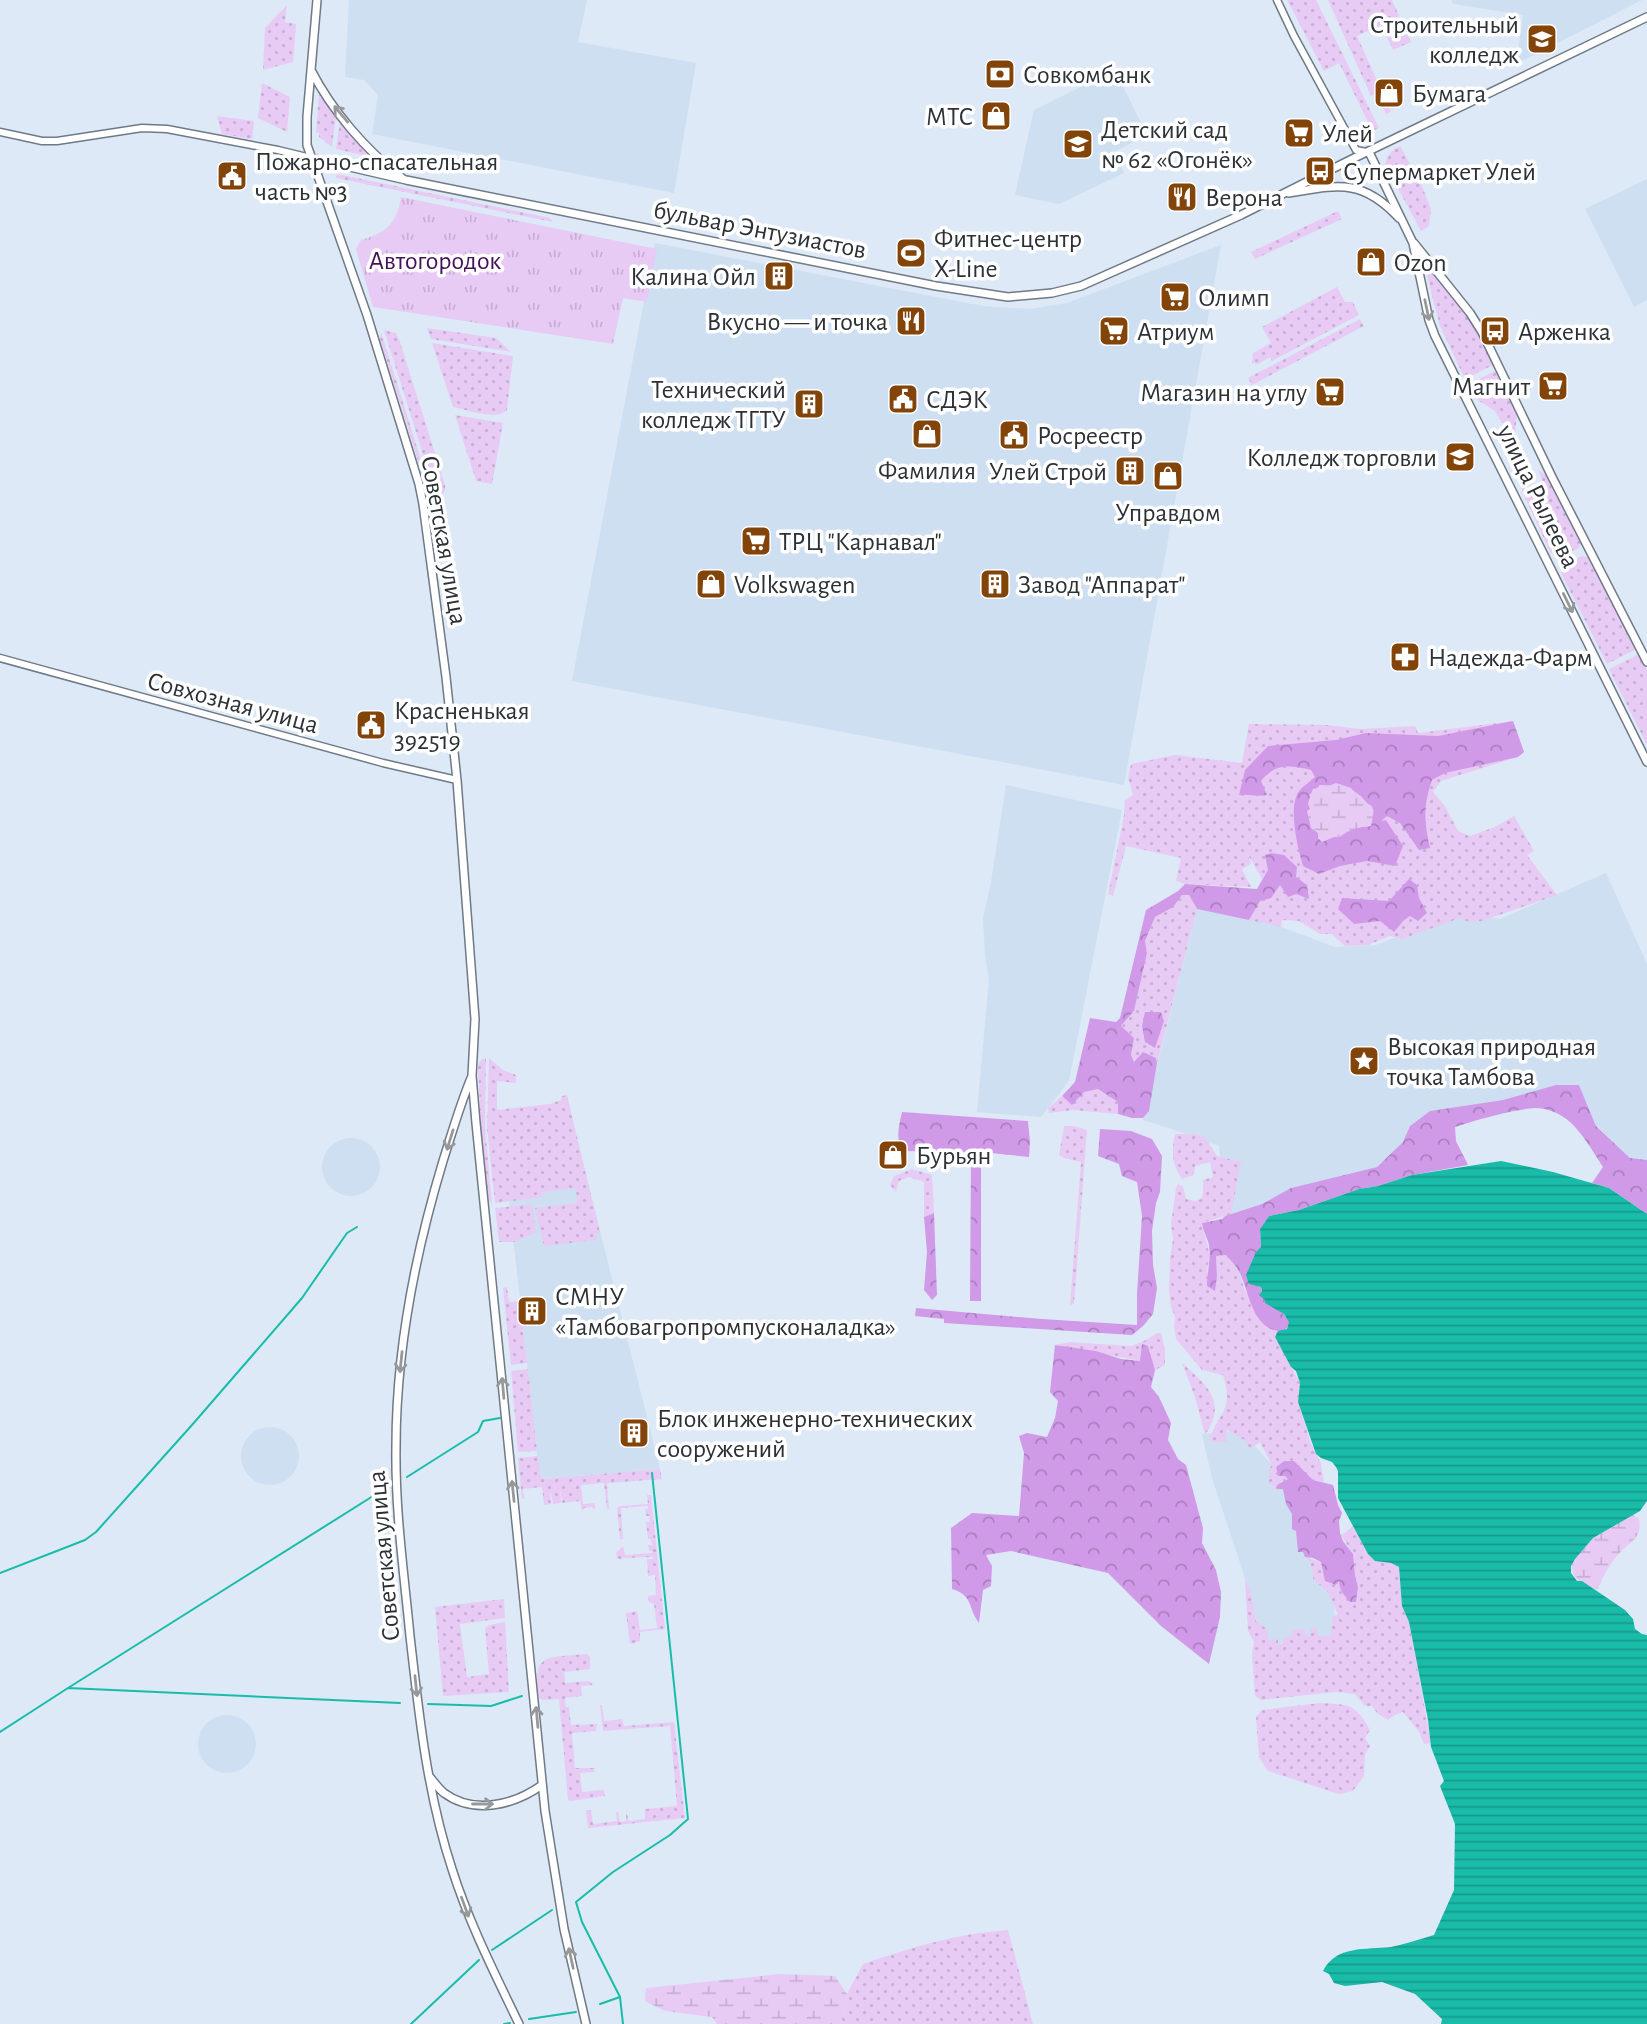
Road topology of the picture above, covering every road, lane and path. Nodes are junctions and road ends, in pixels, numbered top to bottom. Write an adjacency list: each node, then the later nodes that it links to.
1 (317, 0): 4 (main road, Советская улица)
2 (1277, 0): 6 (street, улица Рылеева)
3 (1647, 17): 6 (main road, бульвар Энтузиастов)
4 (311, 70): 7 (main road, Советская улица); 8 (main road, one-way to 4)
5 (0, 132): 7 (street)
6 (1369, 152): 9 (main road, бульвар Энтузиастов); 10 (main road, улица Рылеева)
7 (311, 158): 8 (main road, бульвар Энтузиастов); 15 (main road, Советская улица)
8 (406, 180): 9 (main road, бульвар Энтузиастов)
9 (1282, 195): 10 (main road)
10 (1405, 224): 11 (main road, улица Рылеева)
11 (1413, 243): 13 (main road, улица Рылеева); 14 (main road, улица Рылеева, one-way to 14)
12 (0, 658): 15 (street, Совхозная улица)
13 (1647, 662)
14 (1647, 762)
15 (457, 780): 16 (main road, Советская улица)
16 (472, 1076): 17 (main road, Советская улица, one-way to 17); 18 (main road, one-way to 16)
17 (429, 1776): 18 (main road, one-way to 18); 19 (main road, Советская улица, one-way to 19)
18 (542, 1785): 20 (main road, one-way to 18)
19 (519, 2024)
20 (586, 2024)

